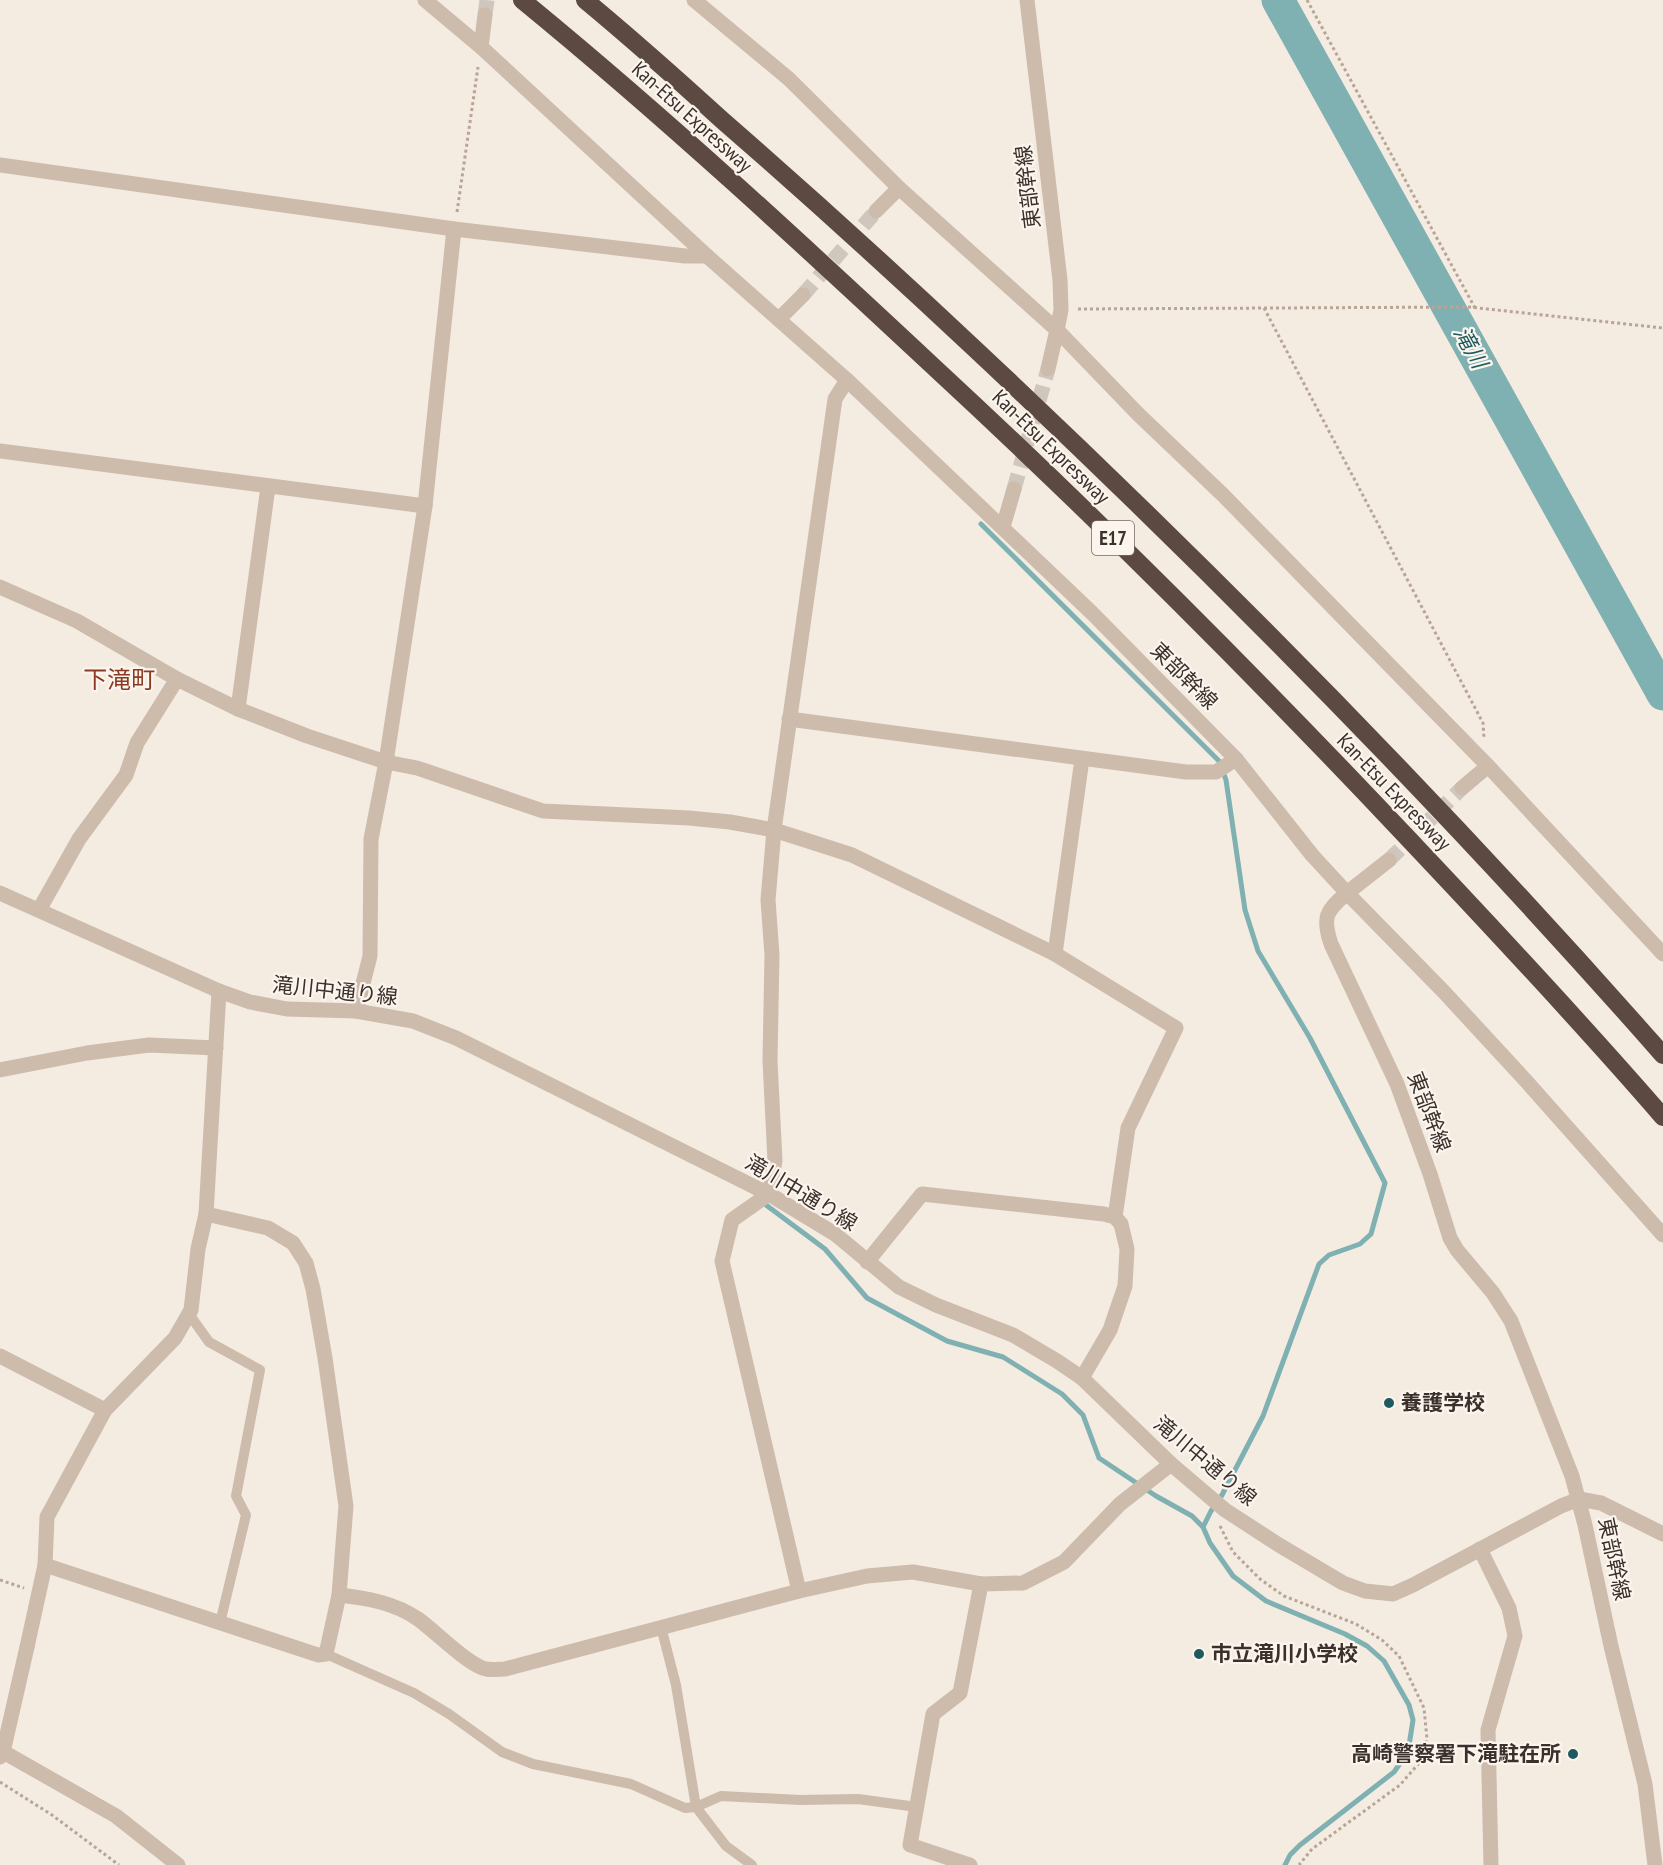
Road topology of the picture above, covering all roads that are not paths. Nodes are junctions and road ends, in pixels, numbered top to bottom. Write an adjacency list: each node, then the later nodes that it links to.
1 (425, 0): 7 (street, 東部幹線)
2 (522, 0): 44 (highway, Kan-Etsu Expressway / E17)
3 (585, 0): 42 (highway, Kan-Etsu Expressway / E17)
4 (694, 0): 9 (street)
5 (1027, 0): 15 (street, 東部幹線)
6 (485, 15): 7 (street)
7 (481, 47): 12 (street, 東部幹線)
8 (0, 165): 11 (street)
9 (899, 188): 10 (street); 15 (street)
10 (876, 211)
11 (454, 229): 12 (street); 21 (street)
12 (707, 256): 14 (street, 東部幹線)
13 (803, 295): 14 (street)
14 (779, 319): 17 (street, 東部幹線)
15 (1057, 330): 16 (street, 東部幹線); 30 (street)
16 (1048, 369)
17 (847, 380): 22 (street, 東部幹線); 26 (street)
18 (0, 451): 19 (street)
19 (268, 487): 21 (street); 25 (street)
20 (1014, 489): 22 (street)
21 (425, 506): 28 (street)
22 (1003, 527): 29 (street, 東部幹線)
23 (0, 587): 24 (street)
24 (177, 679): 25 (street); 36 (street)
25 (238, 709): 28 (street)
26 (789, 719): 27 (street); 32 (street)
27 (1082, 759): 29 (street); 37 (street)
28 (386, 762): 32 (street); 40 (street)
29 (1227, 765): 35 (street, 東部幹線)
30 (1488, 766): 31 (street); 38 (street)
31 (1462, 788)
32 (774, 830): 37 (street); 45 (street)
33 (1389, 860): 35 (street)
34 (0, 893): 36 (street, 滝川中通り線)
35 (1347, 893): 48 (street); 55 (street, 東部幹線)
36 (39, 910): 39 (street, 滝川中通り線)
37 (1055, 954): 47 (street)
38 (1663, 954)
39 (219, 991): 40 (street, 滝川中通り線); 41 (street)
40 (356, 1011): 45 (street, 滝川中通り線)
41 (216, 1048): 43 (street); 46 (street)
42 (1663, 1055)
43 (0, 1070)
44 (1663, 1117)
45 (769, 1194): 49 (street, 滝川中通り線); 60 (street)
46 (206, 1214): 50 (street); 61 (street)
47 (1115, 1217): 49 (street); 52 (street)
48 (1663, 1235)
49 (867, 1262): 52 (street, 滝川中通り線)
50 (189, 1314): 53 (street); 62 (lane)
51 (0, 1356): 53 (street)
52 (1082, 1378): 54 (street, 滝川中通り線)
53 (105, 1410): 58 (street)
54 (1171, 1464): 57 (street, 滝川中通り線); 59 (street)
55 (1579, 1499): 56 (street); 57 (street, 滝川中通り線); 72 (street, 東部幹線)
56 (1663, 1534)
57 (1480, 1549): 71 (street)
58 (45, 1565): 62 (street); 65 (street)
59 (981, 1584): 60 (street); 67 (street)
60 (799, 1591): 63 (street)
61 (339, 1596): 63 (street); 64 (street)
62 (220, 1623): 64 (street)
63 (661, 1627): 66 (lane)
64 (326, 1654): 66 (lane)
65 (1, 1753): 68 (street)
66 (696, 1808): 67 (lane); 69 (lane)
67 (917, 1808): 70 (street)
68 (178, 1865)
69 (752, 1865)
70 (970, 1865)
71 (1491, 1865)
72 (1655, 1865)

